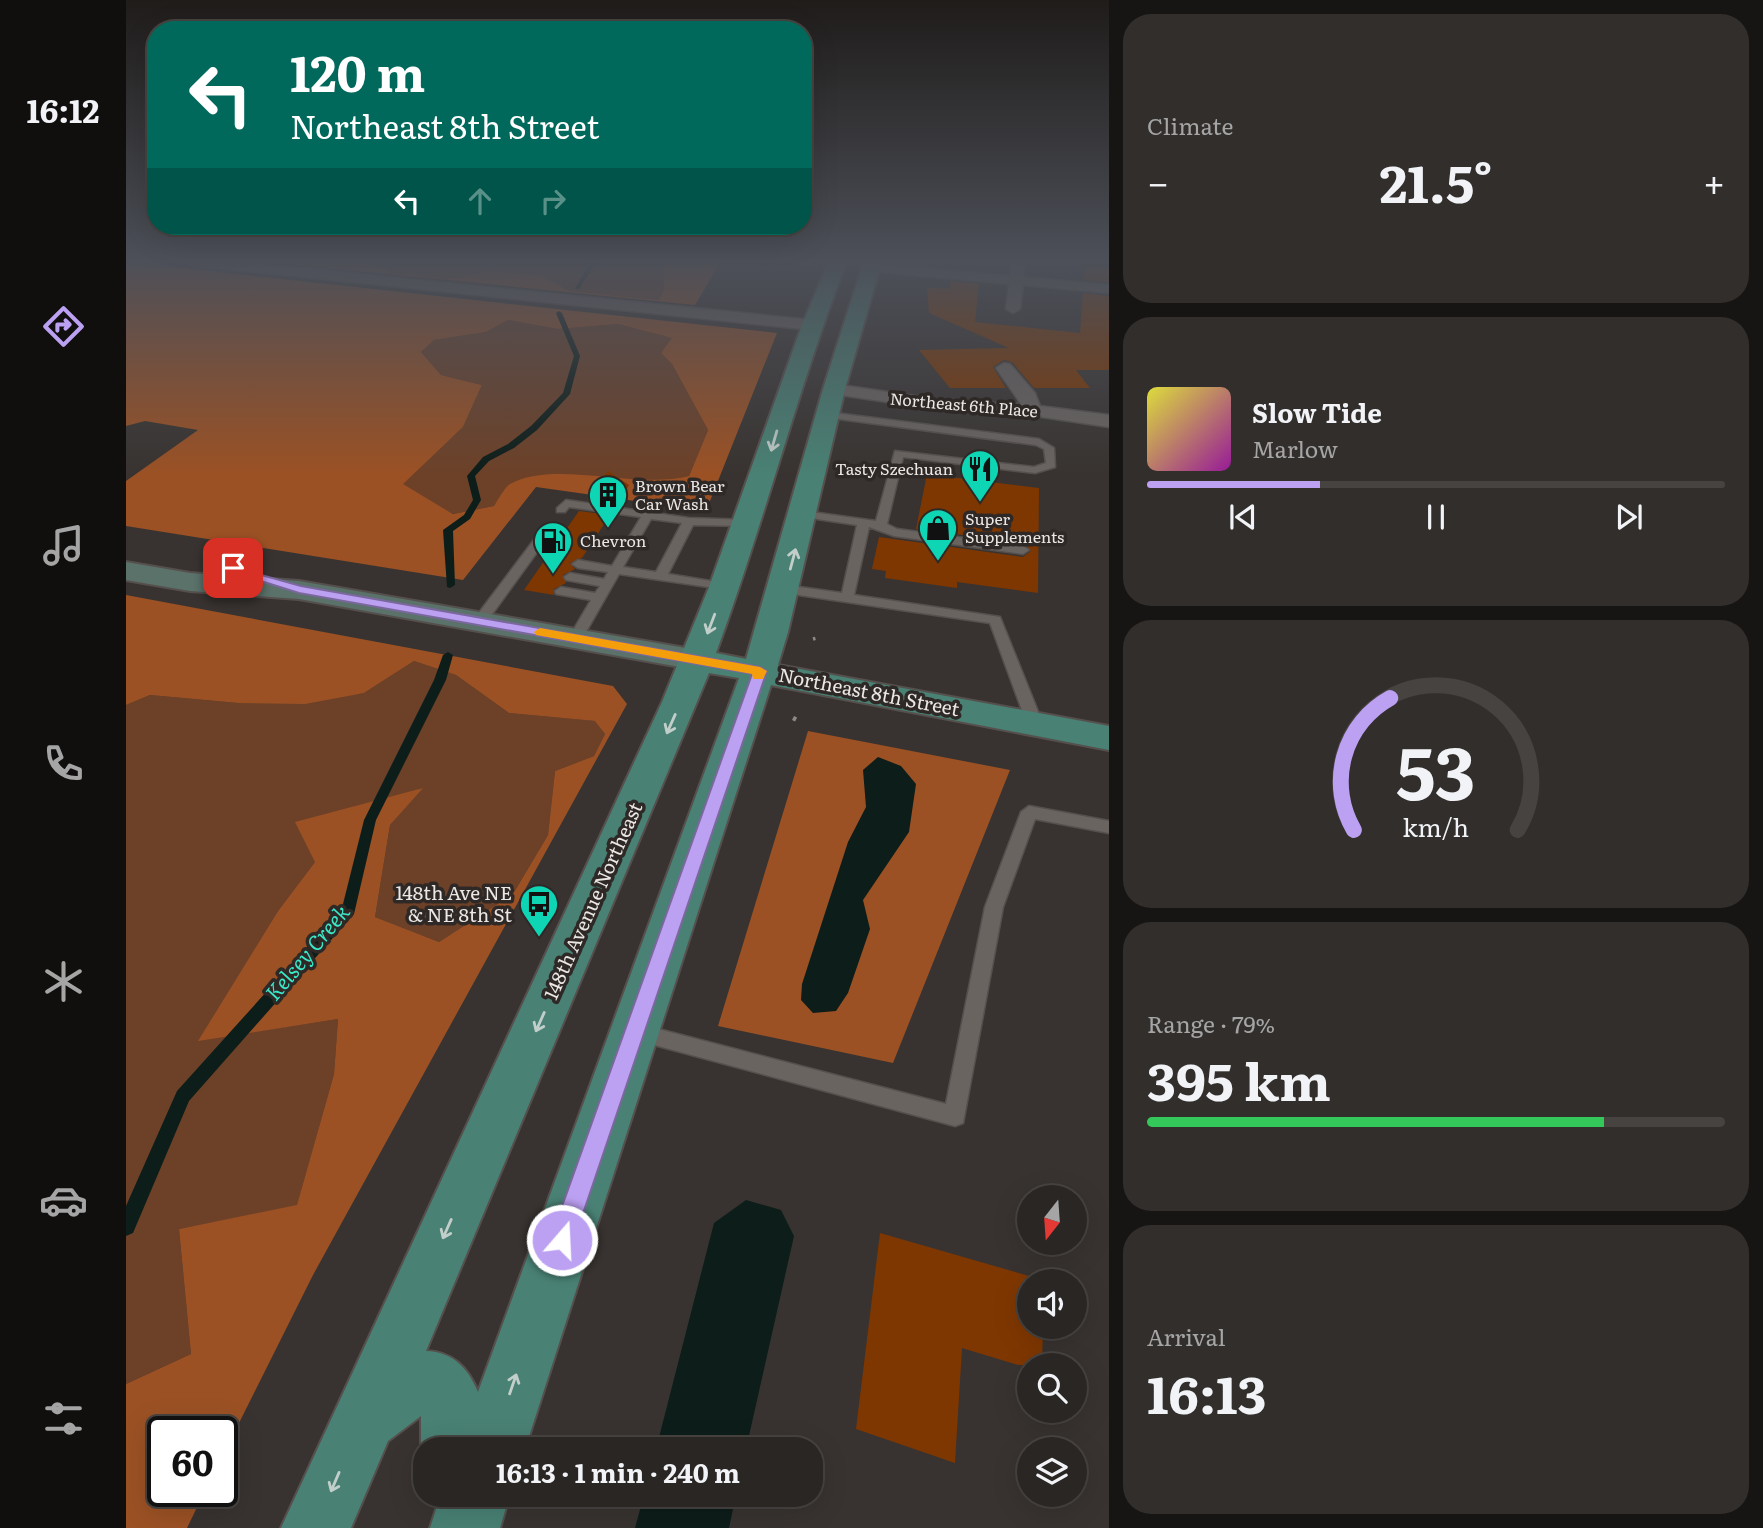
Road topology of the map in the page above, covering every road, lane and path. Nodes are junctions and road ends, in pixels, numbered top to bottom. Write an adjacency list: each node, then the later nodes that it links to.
1 (810, 332): 4 (main road, 148th Avenue Northeast)
2 (851, 332): 5 (main road)
3 (1004, 368): 6 (street)
4 (796, 375): 7 (main road); 16 (main road, 148th Avenue Northeast, one-way to 16)
5 (834, 389): 6 (street, Northeast 6th Place); 7 (main road)
6 (1032, 410): 8 (street, Northeast 6th Place)
7 (827, 415): 9 (lane); 12 (main road)
8 (1102, 419)
9 (903, 426): 10 (lane); 10 (lane)
10 (899, 453): 17 (lane)
11 (561, 510): 13 (lane)
12 (804, 514): 15 (lane); 34 (main road, one-way to 12)
13 (649, 515): 14 (lane); 26 (lane)
14 (689, 521): 16 (lane); 29 (lane)
15 (864, 522): 17 (lane); 38 (lane)
16 (748, 523): 33 (main road, 148th Avenue Northeast)
17 (881, 524): 20 (lane)
18 (547, 530): 21 (lane)
19 (126, 546): 35 (main road, Northeast 8th Street)
20 (1023, 551)
21 (528, 556): 22 (lane); 24 (lane)
22 (546, 559)
23 (578, 564): 26 (lane)
24 (518, 569): 27 (lane); 30 (lane)
25 (126, 570): 35 (main road, Northeast 8th Street)
26 (616, 570): 29 (lane); 31 (lane)
27 (537, 572)
28 (570, 577): 31 (lane)
29 (660, 577): 33 (lane)
30 (508, 583): 32 (lane); 39 (lane)
31 (608, 584): 37 (lane)
32 (527, 586)
33 (725, 587): 41 (main road, 148th Avenue Northeast, one-way to 41)
34 (785, 589): 38 (lane); 42 (main road)
35 (299, 590): 39 (main road, Northeast 8th Street)
36 (561, 591): 37 (lane)
37 (599, 598): 40 (lane)
38 (848, 598): 43 (lane)
39 (480, 621): 40 (main road, Northeast 8th Street)
40 (575, 639): 41 (main road, Northeast 8th Street)
41 (696, 660): 42 (main road, Northeast 8th Street); 47 (main road, 148th Avenue Northeast, one-way to 47)
42 (760, 671): 43 (main road, Northeast 8th Street); 46 (main road)
43 (1035, 724): 44 (main road, Northeast 8th Street)
44 (1108, 738)
45 (1108, 827): 46 (lane)
46 (634, 1031): 49 (main road, one-way to 46)
47 (361, 1422): 48 (main road); 52 (main road, 148th Avenue Northeast, one-way to 52)
48 (457, 1437)
49 (495, 1437)
50 (444, 1507): 53 (main road)
51 (472, 1507): 54 (main road)
52 (316, 1528)
53 (440, 1528)
54 (465, 1528)

